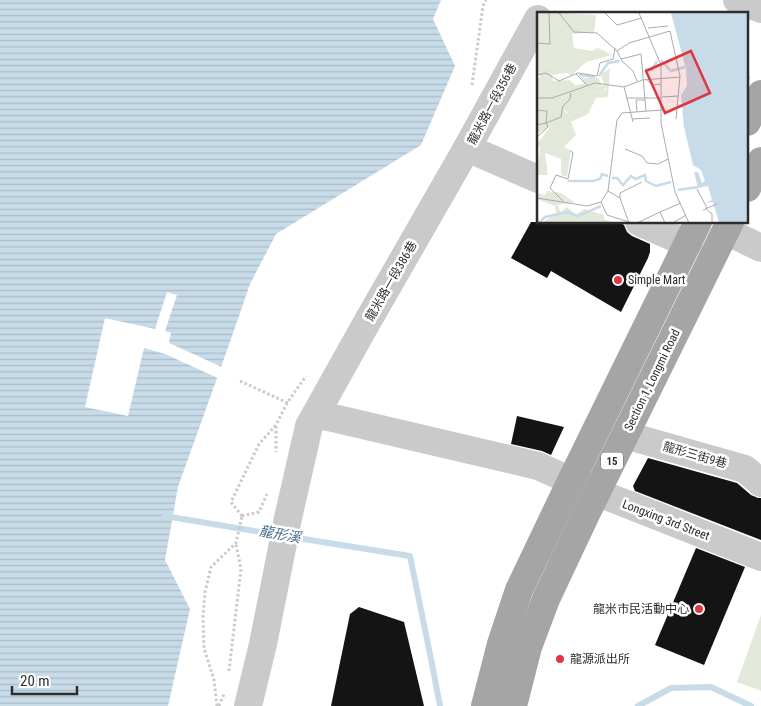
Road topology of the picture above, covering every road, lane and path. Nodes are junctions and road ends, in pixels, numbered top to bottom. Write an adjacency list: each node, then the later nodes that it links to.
1 (549, 0): 4 (street)
2 (737, 0): 3 (street)
3 (761, 9)
4 (542, 12)
5 (537, 21): 8 (street, 龍米路一段356巷)
6 (761, 94): 7 (main road)
7 (748, 120)
8 (467, 148): 10 (street, 龍米路一段356巷); 19 (street, 龍米路一段386巷)
9 (761, 161): 11 (main road)
10 (537, 179)
11 (748, 186)
12 (649, 224): 14 (street)
13 (728, 226): 15 (street); 21 (main road, Section 1, Longmi Road / 15)
14 (693, 233): 23 (main road, 15)
15 (761, 248)
16 (307, 375): 18 (path)
17 (240, 381): 18 (path)
18 (287, 403): 19 (path); 20 (path)
19 (316, 414): 23 (street); 34 (street, 龍米路一段386巷)
20 (276, 425): 22 (path); 27 (path)
21 (625, 435): 24 (street, 龍形三街9巷); 26 (main road, Section 1, Longmi Road / 15)
22 (276, 453)
23 (571, 481): 26 (street, Longxing 3rd Street); 32 (main road, 15)
24 (761, 483)
25 (269, 488): 27 (path)
26 (596, 492): 29 (street, Longxing 3rd Street); 35 (main road, Section 1, Longmi Road / 15)
27 (242, 516): 28 (path)
28 (236, 543): 30 (path); 33 (path)
29 (761, 557)
30 (229, 674)
31 (225, 691): 33 (path)
32 (493, 704)
33 (218, 706)
34 (248, 706)
35 (513, 706)

